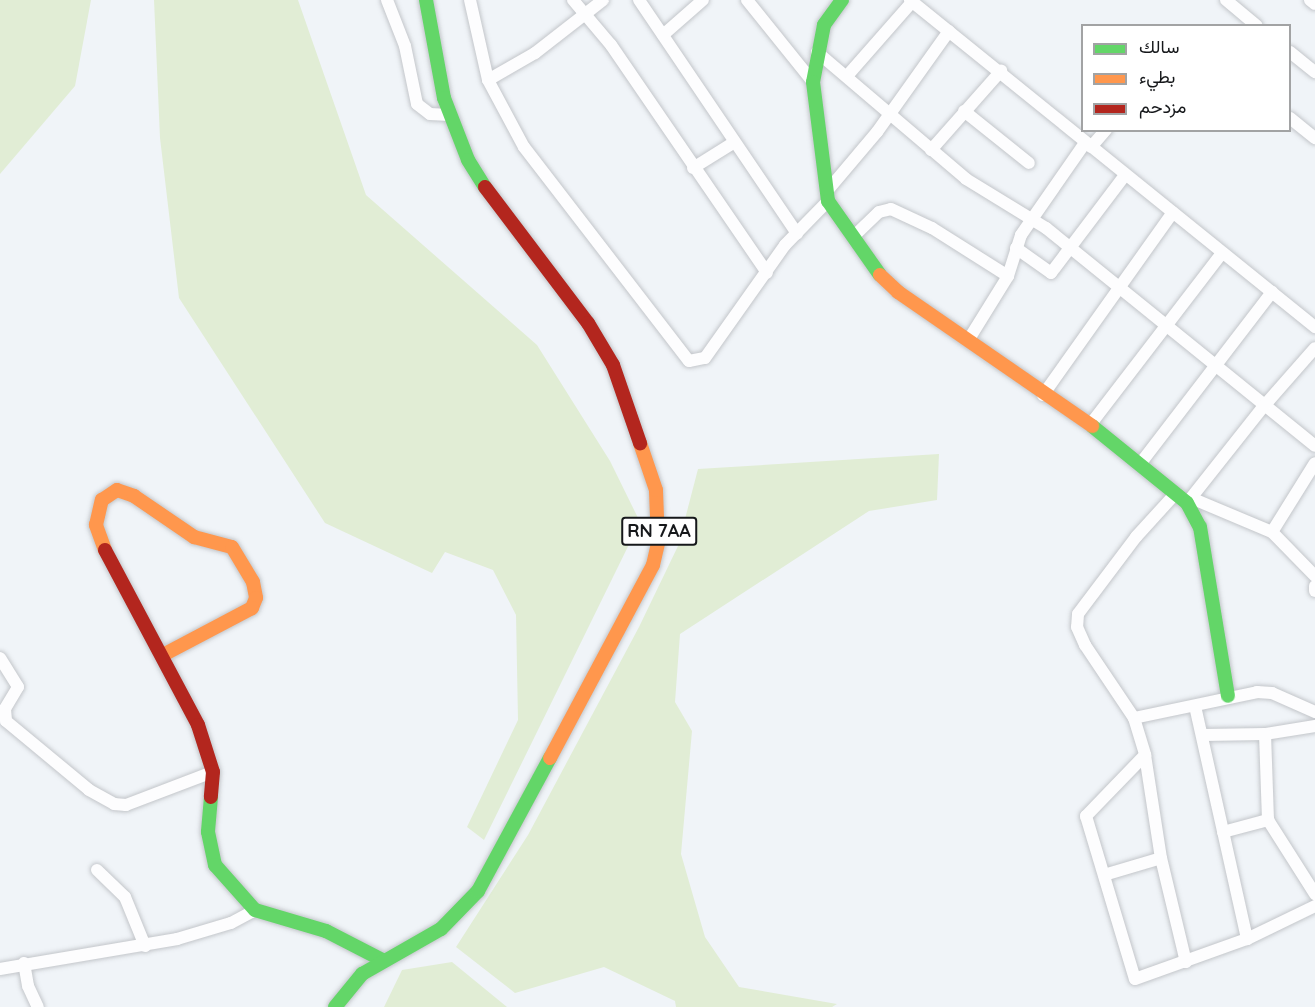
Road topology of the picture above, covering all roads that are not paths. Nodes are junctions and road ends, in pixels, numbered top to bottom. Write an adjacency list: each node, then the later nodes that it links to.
1 (387, 0): 27 (street)
2 (426, 0): 27 (street, RN 7AA)
3 (471, 0): 23 (street)
4 (573, 0): 14 (street)
5 (603, 0): 14 (street)
6 (639, 0): 17 (street)
7 (703, 0): 17 (street)
8 (747, 0): 24 (street)
9 (842, 0): 18 (street)
10 (1226, 0): 15 (street)
11 (1310, 0): 13 (street)
12 (916, 2): 16 (street); 22 (street)
13 (1315, 4)
14 (586, 12): 23 (street); 35 (street)
15 (1255, 24)
16 (949, 31): 20 (street); 26 (street)
17 (663, 35): 31 (street)
18 (817, 52): 22 (street); 24 (street)
19 (1291, 53): 21 (street)
20 (1001, 71): 25 (street); 32 (street)
21 (1315, 72)
22 (847, 76): 26 (street)
23 (488, 80): 45 (street)
24 (813, 82): 37 (street)
25 (964, 111): 33 (street); 34 (street)
26 (889, 113): 33 (street); 37 (street)
27 (449, 116): 87 (street, RN 7AA)
28 (1291, 119): 30 (street)
29 (1104, 132): 32 (street)
30 (1315, 138)
31 (733, 143): 35 (street); 40 (street)
32 (1088, 145): 36 (street); 39 (street)
33 (931, 150): 39 (street)
34 (1029, 163)
35 (693, 168): 45 (street)
36 (1125, 175): 38 (street); 43 (street)
37 (828, 195): 40 (street); 41 (street)
38 (1173, 212): 44 (street); 47 (street)
39 (1032, 220): 42 (street); 43 (street)
40 (797, 233): 45 (street)
41 (854, 237): 46 (street); 51 (street)
42 (1016, 248): 43 (street); 46 (street)
43 (1072, 250): 47 (street)
44 (1222, 253): 48 (street); 50 (street)
45 (767, 273)
46 (1008, 276): 51 (street)
47 (1119, 290): 50 (street); 54 (street)
48 (1272, 292): 49 (street); 53 (street)
49 (1315, 327)
50 (1168, 328): 53 (street); 56 (street)
51 (969, 339): 54 (street)
52 (1315, 348): 55 (street)
53 (1217, 366): 55 (street); 58 (street)
54 (1043, 395): 56 (street)
55 (1264, 406): 57 (street); 61 (street)
56 (1090, 425): 58 (street)
57 (1315, 446)
58 (1140, 464): 60 (street)
59 (1315, 464): 62 (street)
60 (1176, 493): 61 (street); 71 (street)
61 (1189, 501): 62 (street); 68 (street)
62 (1272, 532): 63 (street)
63 (1315, 576)
64 (1315, 586): 65 (street)
65 (1315, 591)
66 (163, 655): 66 (street); 76 (street)
67 (0, 658): 76 (street)
68 (1228, 696): 69 (street); 70 (street)
69 (1195, 706): 71 (street); 74 (street)
70 (1315, 712)
71 (1134, 718): 75 (street)
72 (1315, 726): 73 (street)
73 (1265, 734): 74 (street); 77 (street)
74 (1203, 735): 78 (street)
75 (1145, 755): 79 (street); 81 (street)
76 (213, 772): 84 (street)
77 (1268, 820): 78 (street); 82 (street)
78 (1223, 832): 85 (street)
79 (1161, 858): 81 (street); 88 (street)
80 (97, 870): 86 (street)
81 (1104, 875): 88 (street)
82 (1315, 894)
83 (1315, 906): 85 (street)
84 (255, 910): 86 (street); 87 (street)
85 (1247, 939): 88 (street)
86 (145, 946): 89 (street)
87 (384, 961): 92 (street, RN 7AA)
88 (1186, 962)
89 (24, 963): 90 (street); 91 (street)
90 (0, 969)
91 (38, 1007)
92 (335, 1007)

